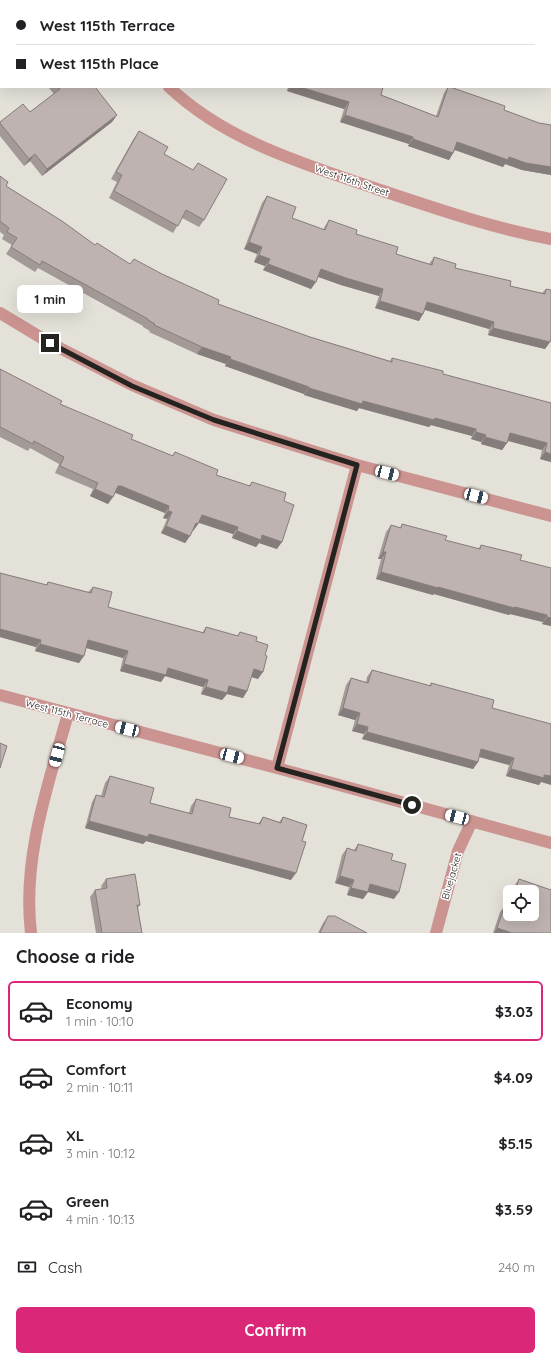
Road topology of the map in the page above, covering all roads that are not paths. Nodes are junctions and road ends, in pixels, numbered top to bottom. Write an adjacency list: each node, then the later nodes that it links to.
1 (170, 88): 2 (street, West 116th Street)
2 (551, 239)
3 (0, 313): 4 (street)
4 (357, 465): 5 (street); 8 (street)
5 (551, 516)
6 (0, 695): 7 (street, West 115th Terrace)
7 (68, 714): 8 (street, West 115th Terrace); 11 (street)
8 (277, 768): 9 (street, West 115th Terrace)
9 (472, 821): 10 (street, West 115th Terrace); 12 (street, Bluejacket)
10 (551, 843)
11 (31, 933)
12 (436, 933)

